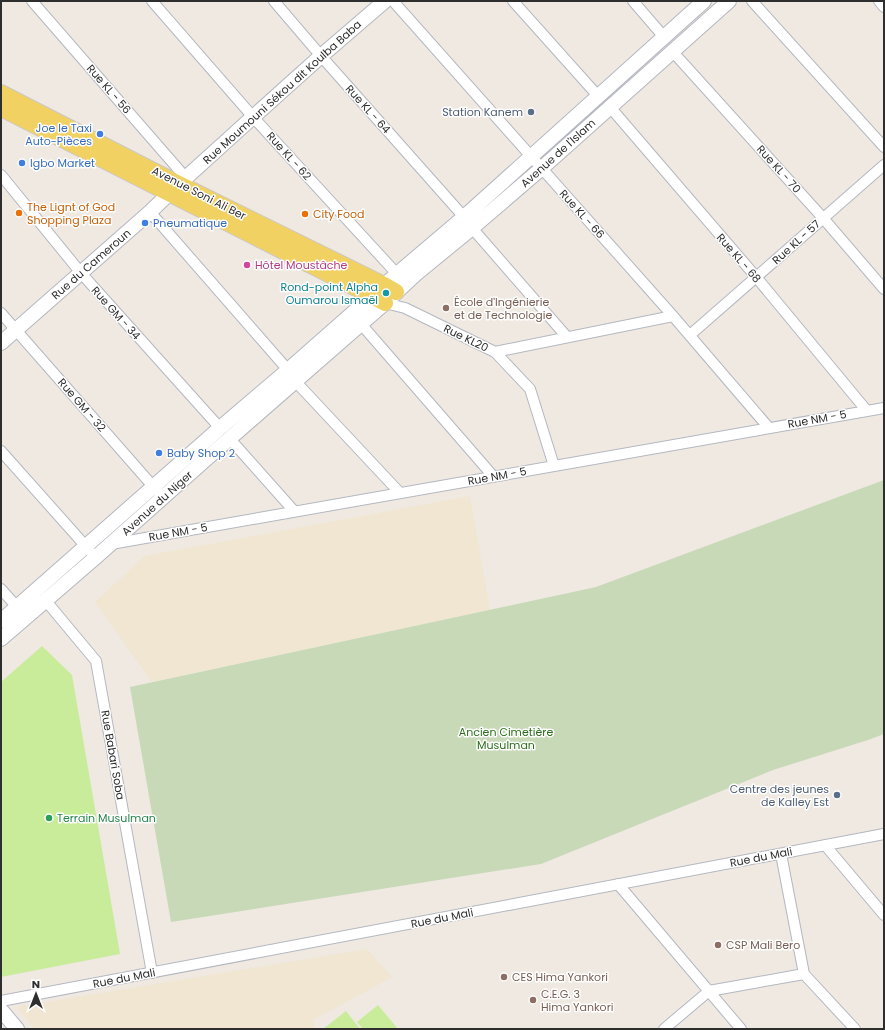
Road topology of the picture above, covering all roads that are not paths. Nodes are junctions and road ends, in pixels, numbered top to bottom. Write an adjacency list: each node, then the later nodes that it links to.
1 (32, 1): 26 (street, Rue KL - 56)
2 (152, 1): 20 (street, Rue KL - 62)
3 (274, 1): 15 (street, Rue KL - 64)
4 (385, 1): 15 (main road, Rue Moumouni Sékou dit Koulba Baba)
5 (394, 1): 22 (street, Rue KL - 66)
6 (513, 1): 17 (street)
7 (633, 1): 13 (street)
8 (704, 1): 13 (main road, Avenue de l'Islam)
9 (729, 1): 14 (main road, Avenue de l'Islam)
10 (752, 1): 21 (street)
11 (879, 1): 12 (street)
12 (884, 7)
13 (664, 36): 17 (main road, Avenue de l'Islam)
14 (673, 52): 18 (main road, Avenue de l'Islam); 29 (street, Rue KL - 70)
15 (321, 56): 20 (main road, Rue Moumouni Sékou dit Koulba Baba); 28 (street, Rue KL - 64)
16 (1, 93): 26 (main road, Avenue Soni Ali Ber)
17 (598, 96): 22 (main road, Avenue de l'Islam)
18 (610, 107): 24 (main road, Avenue de l'Islam); 33 (street, Rue KL - 68)
19 (1, 108): 26 (main road, Avenue Soni Ali Ber)
20 (253, 117): 26 (main road, Rue Moumouni Sékou dit Koulba Baba); 32 (street, Rue KL - 62)
21 (884, 147)
22 (531, 156): 24 (street, Rue KL - 66); 28 (main road, Avenue de l'Islam)
23 (884, 165): 29 (street, Rue KL - 57)
24 (542, 168): 30 (main road, Avenue de l'Islam); 39 (street, Rue KL - 66)
25 (1, 175): 31 (street, Rue GM - 34)
26 (178, 185): 27 (main road, Rue du Cameroun); 34 (main road, Avenue Soni Ali Ber); 36 (main road, Avenue Soni Ali Ber)
27 (150, 212): 31 (main road, Rue du Cameroun); 46 (street)
28 (464, 216): 32 (main road, Avenue de l'Islam)
29 (823, 218): 33 (street, Rue KL - 57); 35 (street, Rue KL - 70)
30 (472, 228): 34 (main road, Avenue de l'Islam); 43 (street)
31 (80, 273): 41 (main road, Rue du Cameroun); 49 (street, Rue GM - 34)
32 (397, 274): 34 (main road, Avenue de l'Islam)
33 (756, 278): 42 (street, Rue KL - 57); 48 (street, Rue KL - 68)
34 (390, 289): 36 (main road, Avenue de l'Islam); 37 (street)
35 (884, 289)
36 (378, 299): 37 (street, Rue KL20); 40 (main road, Avenue du Niger); 46 (main road, Avenue du Niger)
37 (405, 308): 45 (street, Rue KL20)
38 (1, 313): 41 (street, Rue GM - 32)
39 (674, 316): 42 (street, Rue KL - 66); 43 (street)
40 (361, 324): 46 (main road, Avenue du Niger); 54 (street)
41 (16, 330): 44 (main road, Rue du Cameroun); 55 (street, Rue GM - 32)
42 (690, 335): 50 (street, Rue KL - 66)
43 (567, 337): 45 (street)
44 (1, 343)
45 (495, 352): 53 (street, Rue KL20)
46 (292, 376): 49 (main road, Avenue du Niger); 51 (main road, Avenue du Niger); 56 (street)
47 (884, 408): 48 (street, Rue NM - 5)
48 (867, 411): 50 (street, Rue NM - 5)
49 (220, 428): 55 (main road, Avenue du Niger)
50 (769, 428): 53 (street, Rue NM - 5)
51 (230, 439): 55 (main road, Avenue du Niger); 57 (street)
52 (1, 451): 59 (street)
53 (554, 466): 54 (street, Rue NM - 5)
54 (493, 476): 56 (street, Rue NM - 5)
55 (159, 492): 58 (main road, Avenue du Niger); 59 (main road, Avenue du Niger)
56 (400, 493): 57 (street, Rue NM - 5)
57 (294, 511): 58 (street, Rue NM - 5)
58 (111, 544): 60 (main road, Avenue du Niger)
59 (86, 547): 60 (street); 63 (main road, Avenue du Niger)
60 (96, 558): 62 (main road, Avenue du Niger)
61 (1, 589): 63 (street)
62 (46, 601): 65 (main road, Avenue du Niger); 71 (street, Rue Babari Soba)
63 (17, 608): 64 (main road, Avenue du Niger)
64 (1, 621)
65 (1, 639)
66 (884, 834): 67 (street, Rue du Mali)
67 (825, 845): 68 (street, Rue du Mali); 70 (street)
68 (781, 854): 69 (street, Rue du Mali); 72 (street)
69 (618, 884): 71 (street, Rue du Mali); 73 (street)
70 (884, 915)
71 (152, 973): 74 (street, Rue du Mali)
72 (804, 974): 73 (street); 79 (street)
73 (709, 991): 77 (street); 78 (street)
74 (1, 1002)
75 (1, 1010): 76 (main road)
76 (17, 1029)
77 (664, 1029)
78 (741, 1029)
79 (855, 1029)

